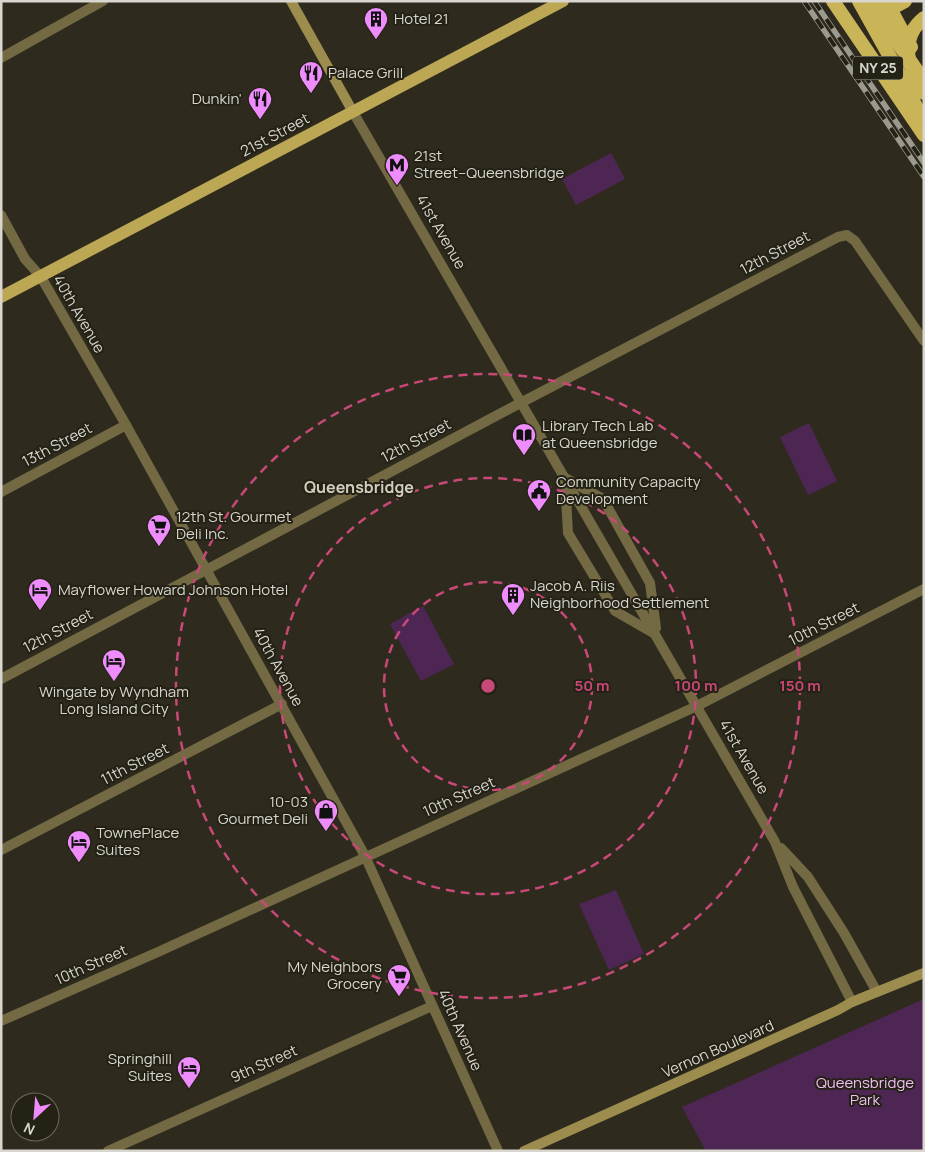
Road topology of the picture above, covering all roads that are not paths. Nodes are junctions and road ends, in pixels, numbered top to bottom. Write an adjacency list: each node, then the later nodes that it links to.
1 (103, 1): 11 (street)
2 (291, 1): 15 (main road, 41st Avenue)
3 (563, 1): 15 (main road, 21st Street)
4 (833, 1): 17 (highway, NY 25)
5 (842, 1): 16 (highway)
6 (857, 1): 9 (highway); 16 (highway)
7 (869, 1): 13 (highway, NY 25)
8 (886, 1): 12 (highway)
9 (903, 2)
10 (920, 21): 14 (highway)
11 (1, 58)
12 (924, 72)
13 (924, 81)
14 (924, 93)
15 (353, 112): 19 (main road, 21st Street); 22 (street, 41st Avenue)
16 (922, 116)
17 (924, 135)
18 (1, 214): 19 (street, 40th Avenue)
19 (40, 277): 20 (main road, 21st Street); 23 (street, 40th Avenue)
20 (1, 297)
21 (924, 341): 22 (street, 12th Street)
22 (522, 402): 24 (street, 41st Avenue); 26 (street, 12th Street)
23 (126, 425): 25 (street, 13th Street); 26 (street, 40th Avenue)
24 (565, 478): 28 (street, 41st Avenue); 28 (street, 41st Avenue); 28 (street, 41st Avenue)
25 (1, 492)
26 (207, 569): 29 (street, 12th Street); 30 (street, 40th Avenue)
27 (924, 589): 31 (street, 10th Street)
28 (656, 634): 31 (street, 41st Avenue)
29 (1, 679)
30 (282, 704): 33 (street, 11th Street); 34 (street, 40th Avenue)
31 (697, 706): 32 (street, 41st Avenue); 34 (street, 10th Street)
32 (775, 842): 36 (street, 41st Avenue); 37 (street, 41st Avenue)
33 (1, 850)
34 (365, 856): 38 (street, 40th Avenue); 39 (street, 10th Street)
35 (924, 973): 36 (main road, Vernon Boulevard)
36 (877, 992): 37 (main road, Vernon Boulevard)
37 (852, 1002): 42 (main road, Vernon Boulevard)
38 (432, 1006): 40 (street, 9th Street); 41 (street, 40th Avenue)
39 (1, 1021)
40 (108, 1151)
41 (498, 1151)
42 (524, 1151)

